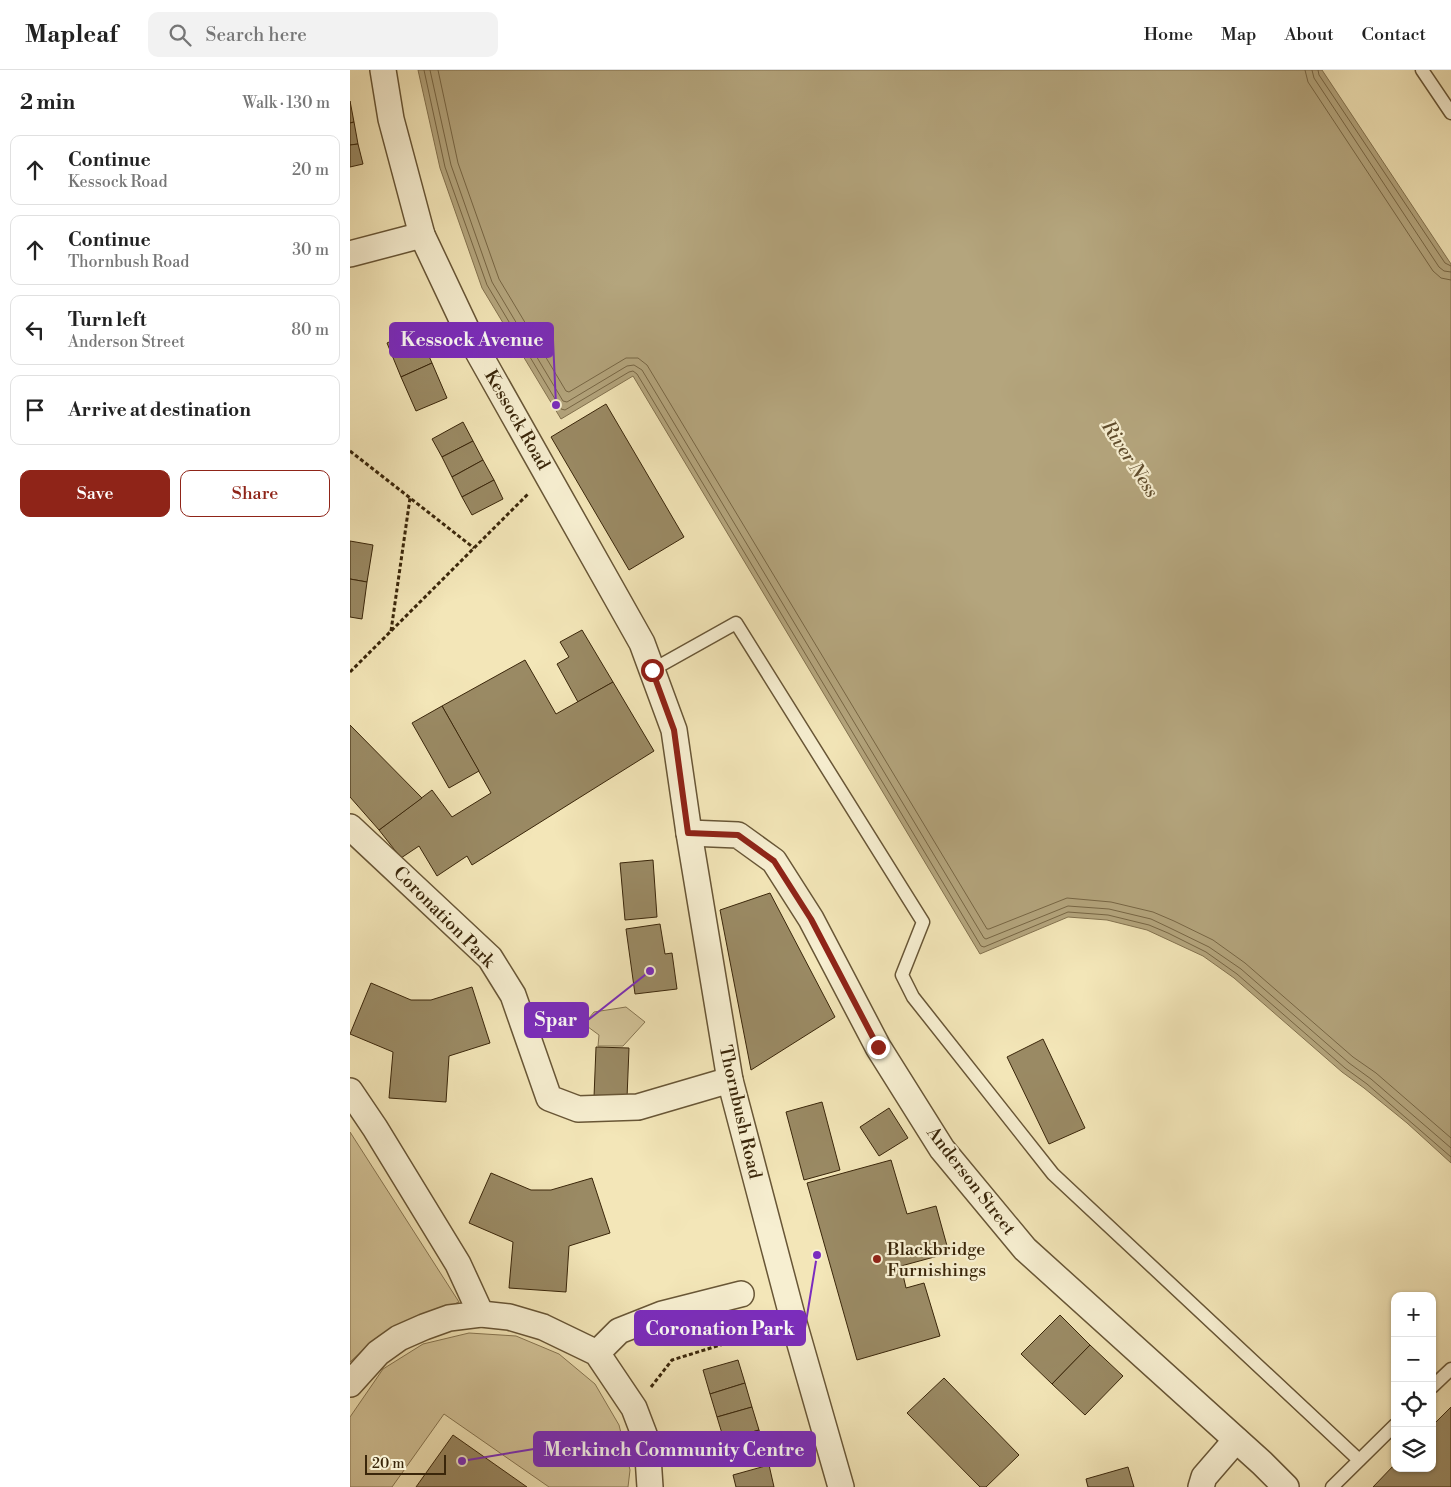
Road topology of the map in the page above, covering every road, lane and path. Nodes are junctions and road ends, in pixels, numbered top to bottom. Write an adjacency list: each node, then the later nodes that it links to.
1 (383, 70): 4 (street, Kessock Road)
2 (1427, 72): 3 (lane)
3 (1451, 113)
4 (422, 235): 5 (street); 7 (street, Kessock Road)
5 (350, 254)
6 (350, 451): 8 (path)
7 (548, 474): 9 (path); 11 (street, Kessock Road)
8 (410, 498): 9 (path); 10 (path)
9 (474, 548): 10 (path)
10 (390, 631): 12 (path)
11 (652, 670): 13 (street, Kessock Road); 28 (lane)
12 (350, 672)
13 (674, 730): 15 (street, Thornbush Road)
14 (350, 827): 16 (street, Coronation Park)
15 (688, 833): 16 (street, Thornbush Road); 27 (street, Anderson Street)
16 (730, 1080): 20 (street, Thornbush Road)
17 (350, 1091): 19 (street)
18 (741, 1294): 21 (street)
19 (481, 1314): 21 (street); 24 (street)
20 (794, 1323): 25 (path); 30 (street, Thornbush Road)
21 (597, 1353): 25 (street)
22 (1451, 1369): 23 (lane)
23 (1436, 1383)
24 (350, 1384)
25 (634, 1408): 29 (street)
26 (1393, 1427): 28 (lane)
27 (1236, 1440): 31 (street); 32 (street, Anderson Street)
28 (1359, 1460): 33 (lane)
29 (650, 1487)
30 (841, 1487)
31 (1201, 1487)
32 (1286, 1487)
33 (1332, 1487)

